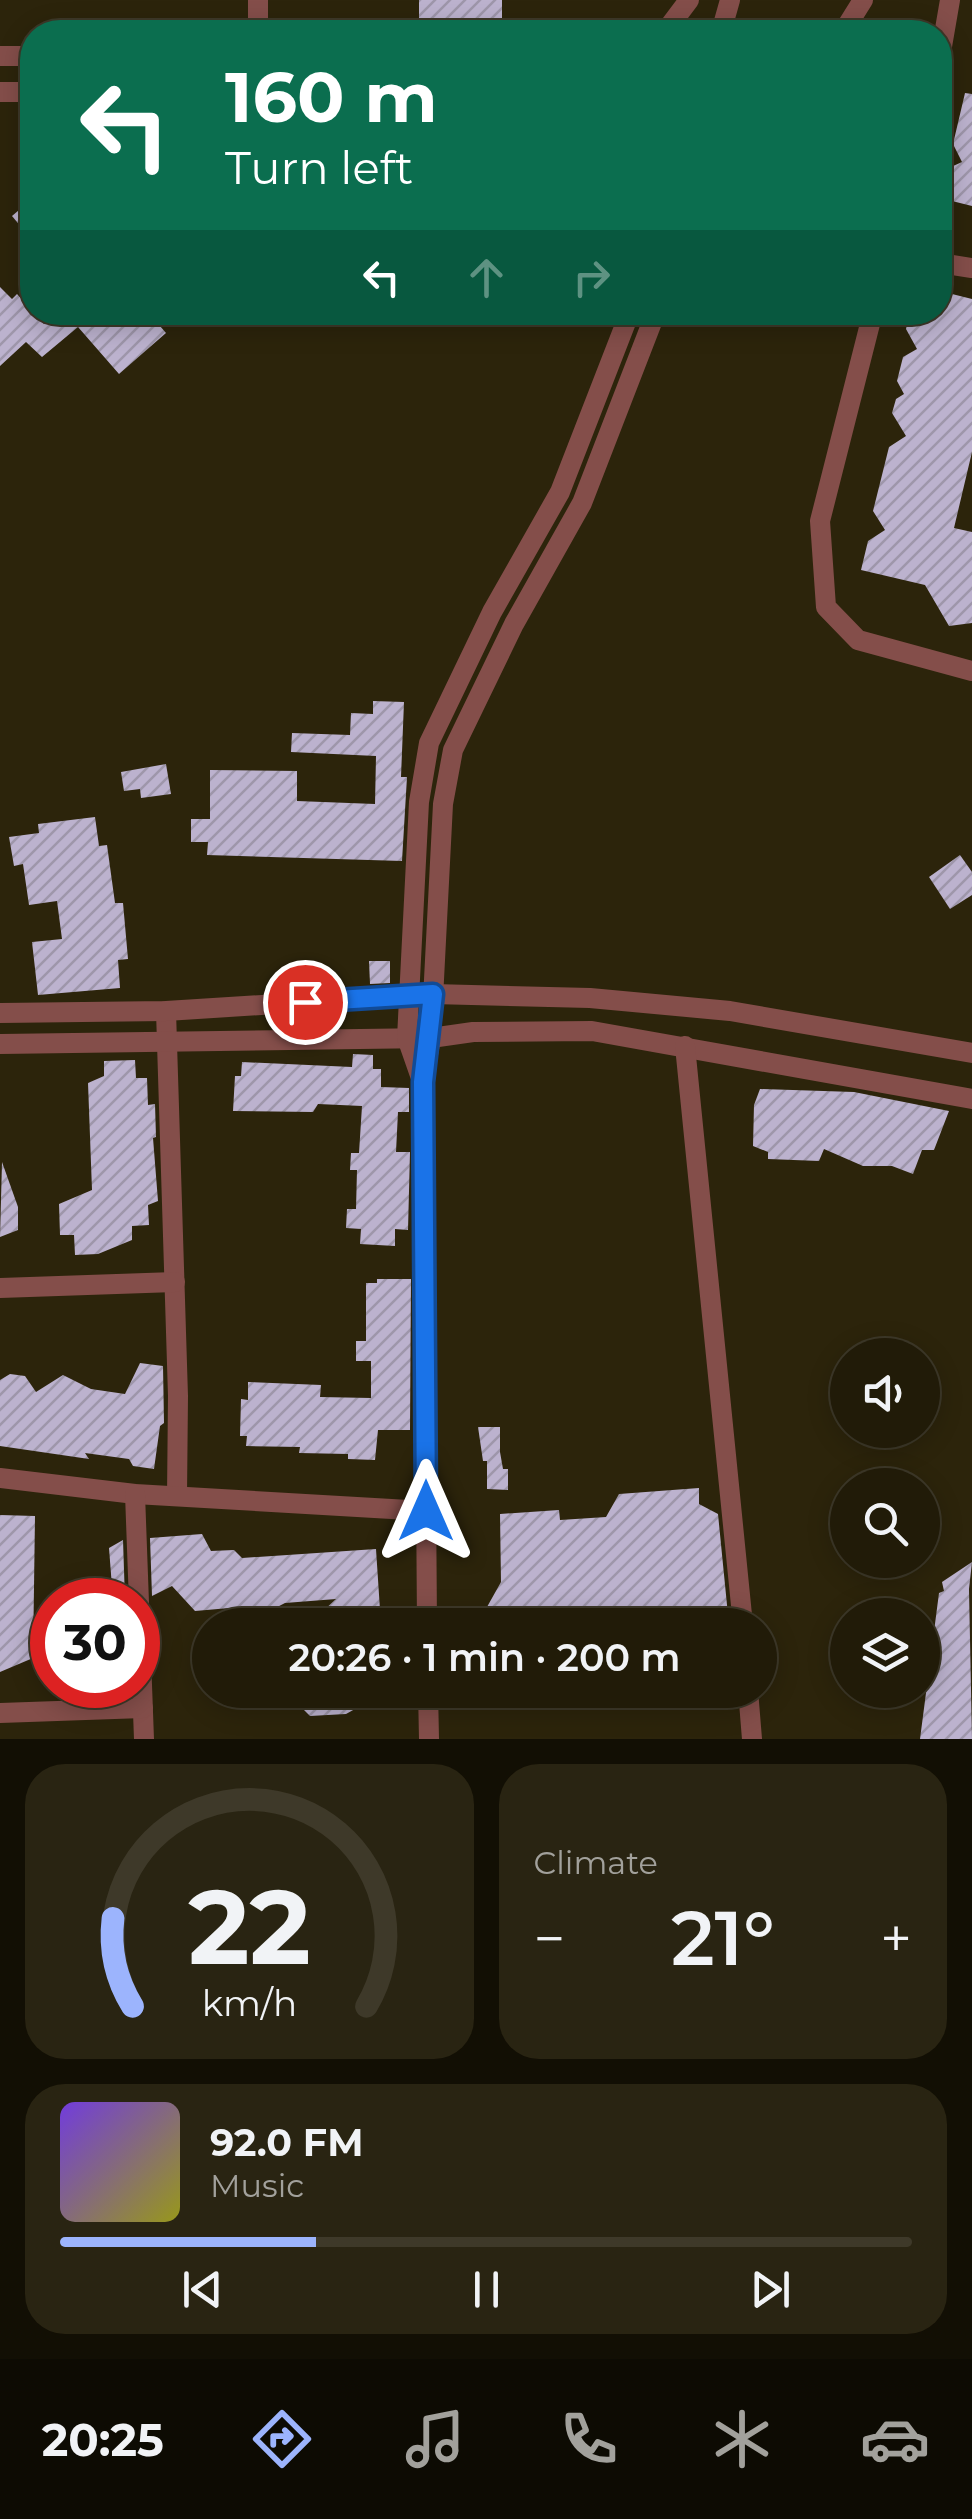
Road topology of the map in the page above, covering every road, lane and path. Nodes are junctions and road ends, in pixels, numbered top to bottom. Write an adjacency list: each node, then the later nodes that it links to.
1 (625, 325): 6 (street)
2 (651, 325): 5 (street)
3 (870, 325): 4 (street)
4 (972, 671)
5 (433, 994): 6 (street); 10 (street); 14 (street)
6 (408, 996): 7 (street); 9 (street)
7 (166, 1011): 8 (street); 11 (street)
8 (0, 1013)
9 (407, 1038): 10 (street); 11 (street); 15 (street)
10 (430, 1038): 13 (street); 15 (street)
11 (166, 1043): 12 (street); 17 (street)
12 (0, 1044)
13 (685, 1046): 16 (street); 25 (street)
14 (972, 1053)
15 (423, 1082): 22 (street)
16 (972, 1099)
17 (175, 1282): 18 (street); 21 (street)
18 (0, 1288)
19 (0, 1478): 20 (street)
20 (135, 1494): 21 (street); 23 (street)
21 (176, 1496): 22 (street)
22 (426, 1511): 24 (street)
23 (138, 1578)
24 (427, 1608)
25 (741, 1608)
26 (143, 1708): 29 (street); 30 (street)
27 (428, 1708): 31 (street)
28 (749, 1708): 32 (street)
29 (0, 1713)
30 (144, 1739)
31 (428, 1739)
32 (752, 1739)

